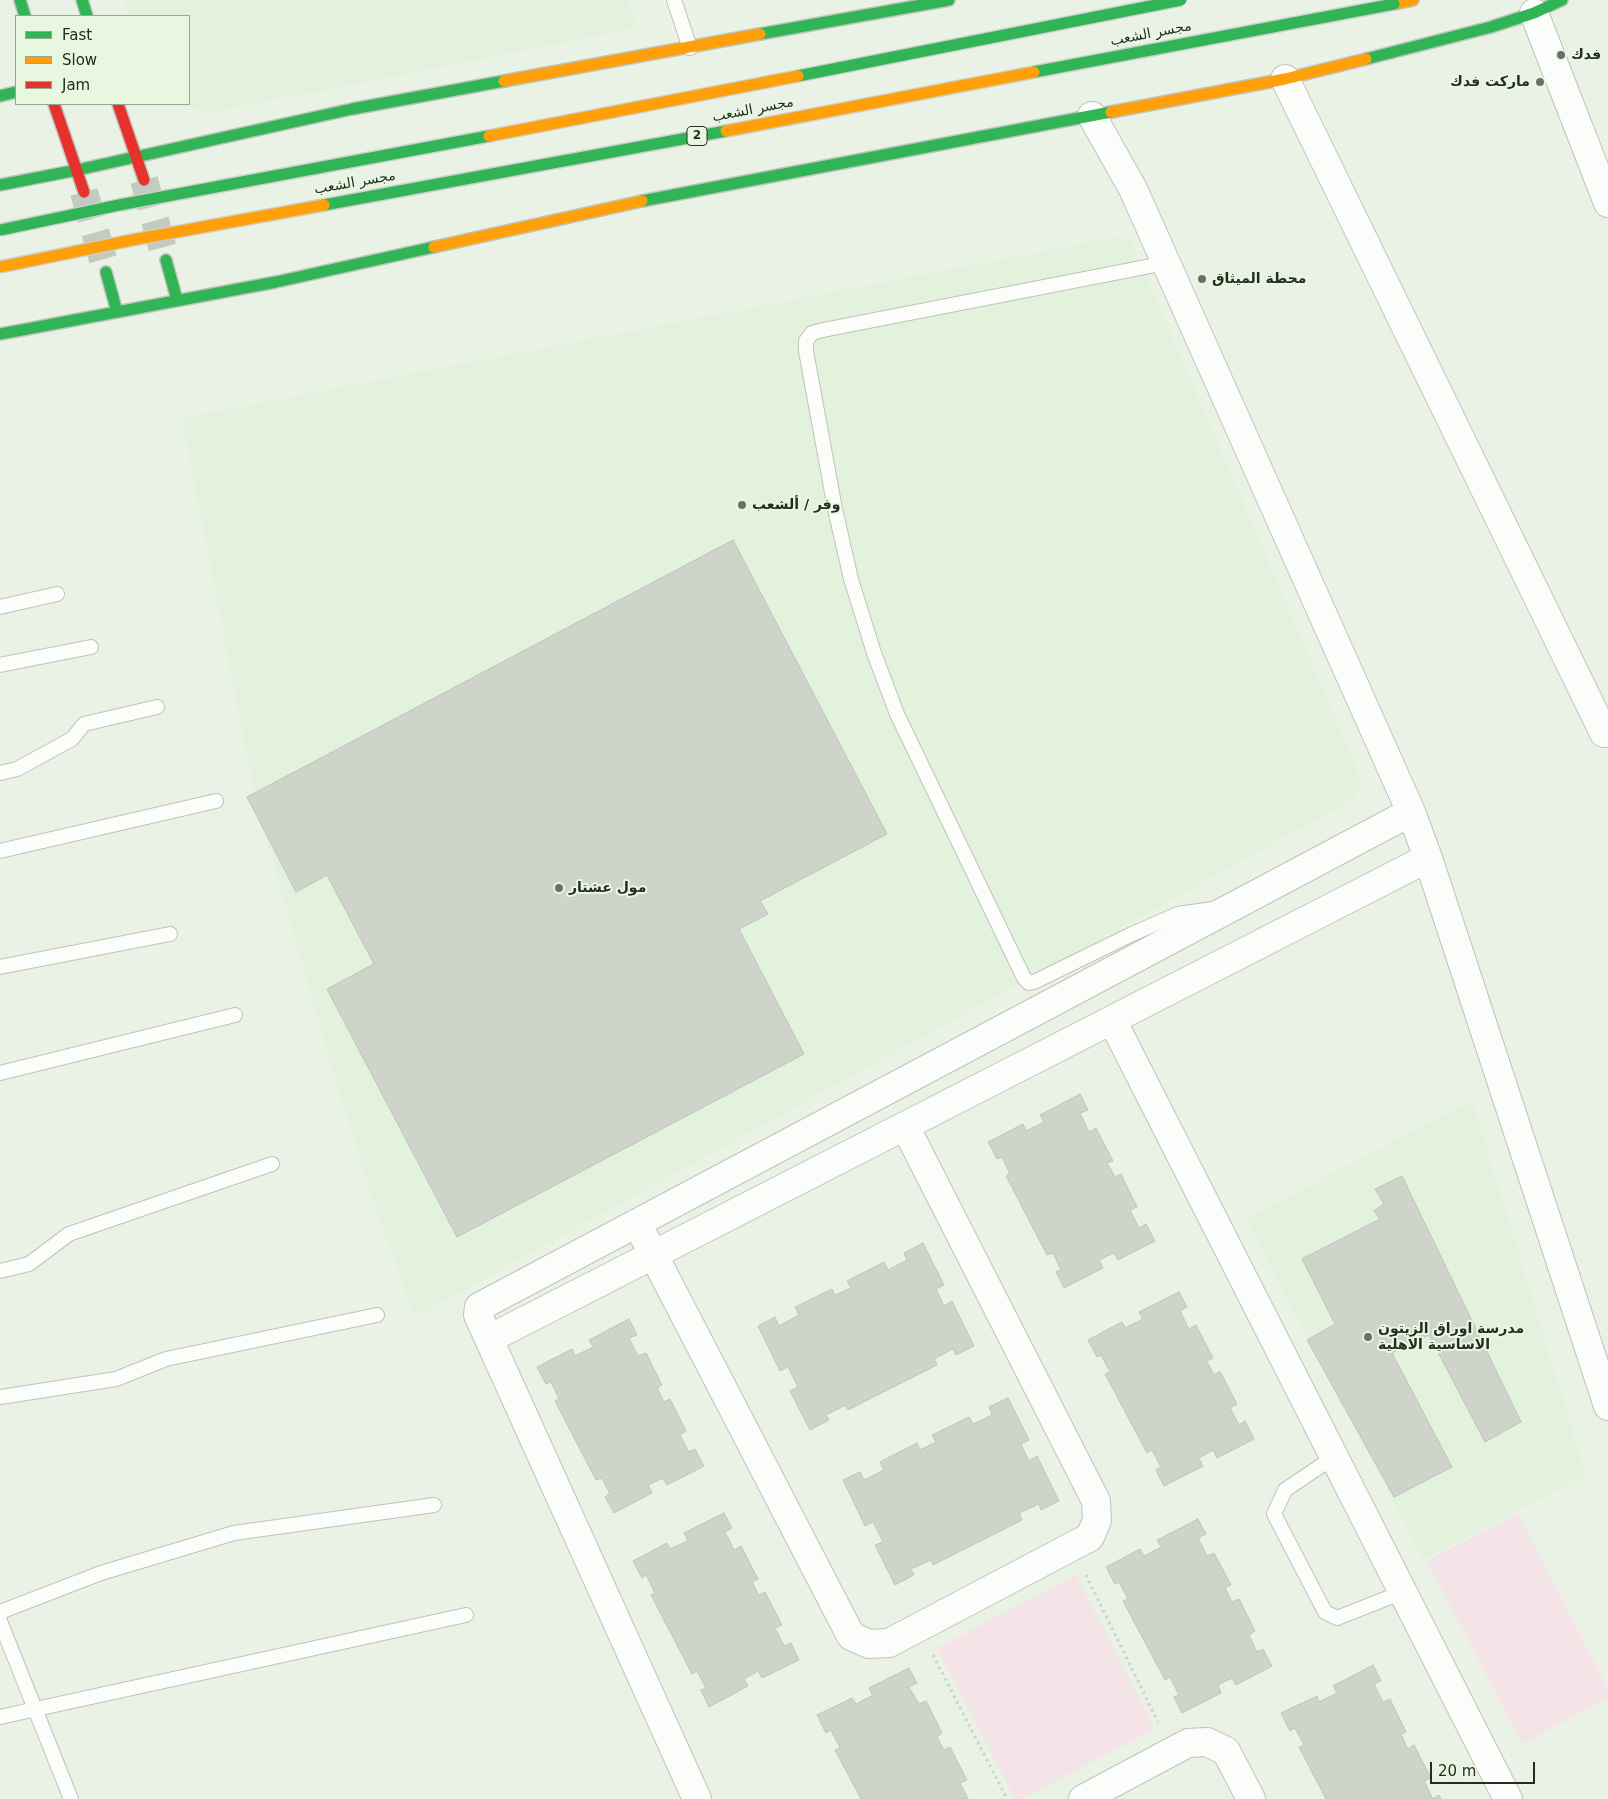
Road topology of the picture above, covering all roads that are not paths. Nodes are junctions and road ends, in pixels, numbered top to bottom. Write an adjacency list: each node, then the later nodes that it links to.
1 (20, 0): 9 (main road)
2 (82, 0): 10 (main road)
3 (674, 0): 11 (lane)
4 (949, 0): 11 (main road)
5 (1181, 0): 24 (main road, مجسر الشعب, bridge)
6 (1413, 0): 27 (main road, مجسر الشعب / 2, bridge)
7 (1562, 0): 8 (main road)
8 (1534, 13): 12 (main road); 23 (street)
9 (25, 15)
10 (87, 15)
11 (690, 48): 18 (main road)
12 (1285, 79): 17 (main road); 37 (street)
13 (15, 92): 14 (main road)
14 (0, 96)
15 (54, 105): 19 (main road)
16 (118, 105): 18 (main road)
17 (1092, 116): 26 (street); 29 (main road)
18 (137, 156): 19 (main road); 20 (main road)
19 (77, 170): 21 (main road); 22 (main road)
20 (144, 180)
21 (0, 185)
22 (84, 192)
23 (1608, 203)
24 (0, 230)
25 (166, 260): 29 (main road)
26 (1166, 263): 40 (street); 43 (lane)
27 (0, 267)
28 (106, 272): 30 (main road)
29 (177, 300): 30 (main road)
30 (117, 312): 31 (main road)
31 (0, 334)
32 (57, 594): 33 (lane)
33 (0, 606)
34 (91, 647): 35 (lane)
35 (0, 665)
36 (157, 707): 38 (lane)
37 (1608, 731)
38 (0, 772)
39 (216, 801): 41 (lane)
40 (1411, 812): 42 (street); 43 (street)
41 (0, 851)
42 (1428, 858): 47 (street); 57 (street)
43 (1234, 906): 51 (street)
44 (170, 934): 45 (lane)
45 (0, 967)
46 (235, 1015): 48 (lane)
47 (1112, 1020): 49 (street); 58 (street)
48 (0, 1073)
49 (904, 1126): 52 (street); 52 (street)
50 (272, 1164): 53 (lane)
51 (637, 1223): 52 (street); 55 (street)
52 (654, 1255): 55 (street)
53 (0, 1271)
54 (377, 1315): 56 (lane)
55 (489, 1339): 67 (street)
56 (0, 1397)
57 (1608, 1406)
58 (1334, 1457): 60 (street); 60 (lane)
59 (434, 1505): 61 (lane)
60 (1403, 1592): 70 (street)
61 (0, 1612)
62 (466, 1615): 64 (lane)
63 (0, 1621): 64 (lane)
64 (36, 1710): 65 (lane); 66 (lane)
65 (0, 1717)
66 (71, 1799)
67 (697, 1799)
68 (1083, 1799): 69 (street)
69 (1251, 1799)
70 (1508, 1799)

